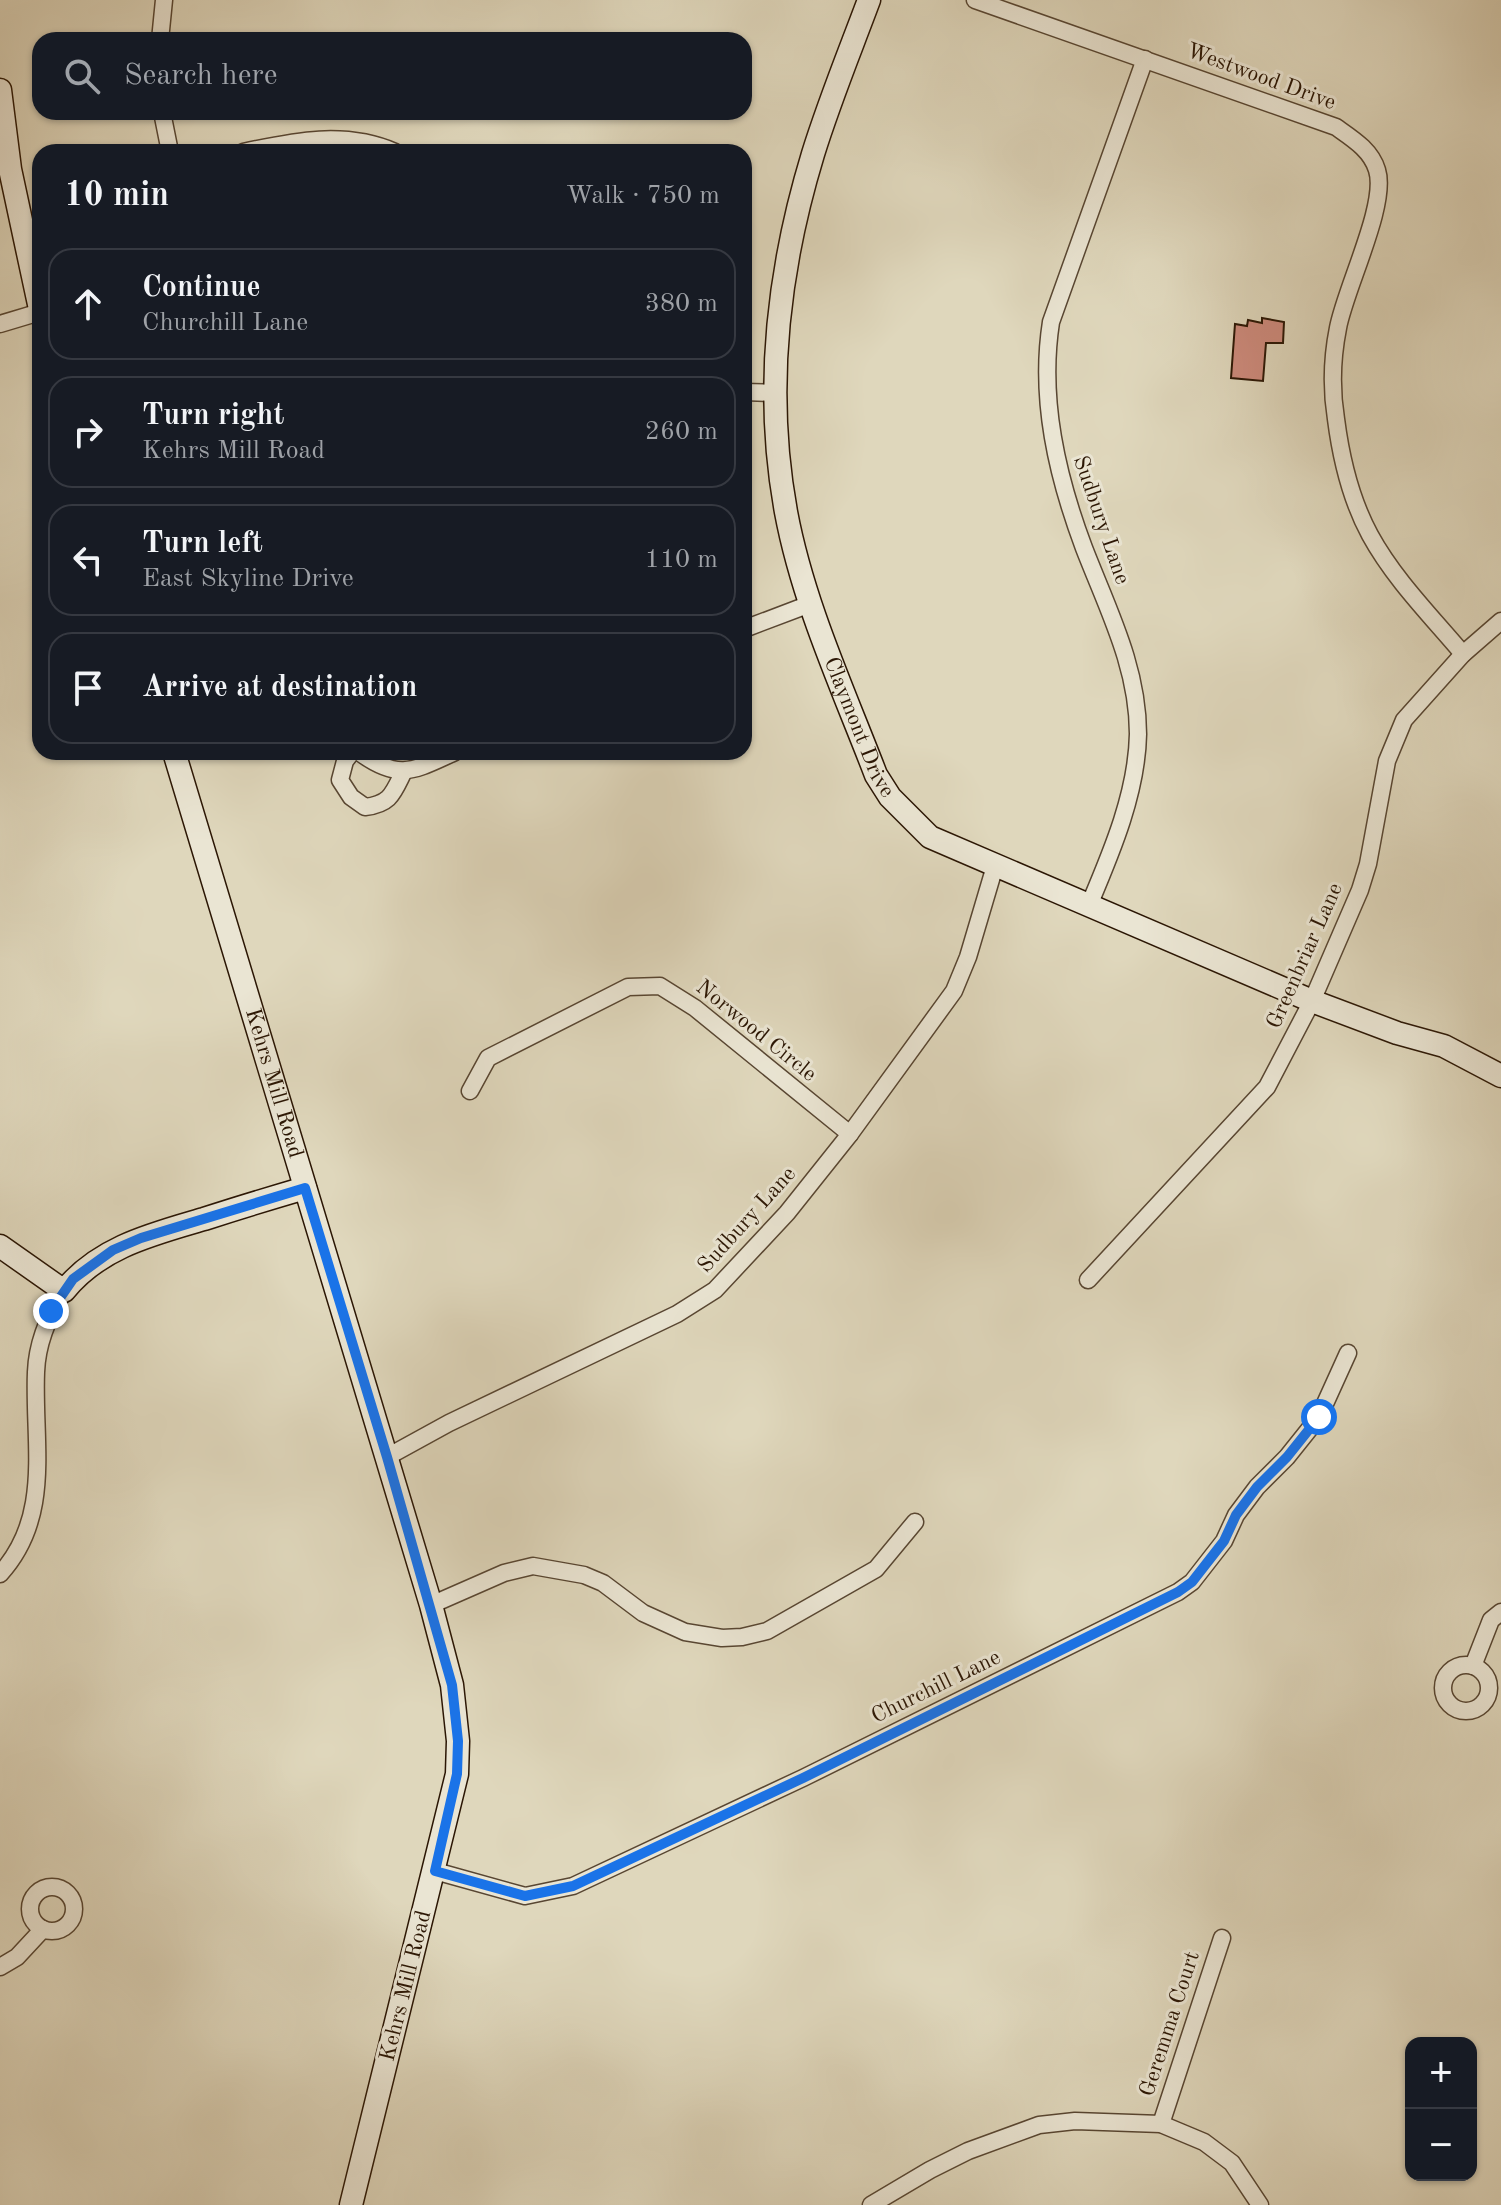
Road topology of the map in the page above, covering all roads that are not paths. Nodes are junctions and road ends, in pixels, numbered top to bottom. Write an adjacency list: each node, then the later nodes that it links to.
1 (164, 0): 4 (street)
2 (869, 0): 15 (street, Claymont Drive)
3 (975, 0): 5 (street, Westwood Drive)
4 (161, 32)
5 (1145, 59): 19 (street, Westwood Drive); 26 (street, Sudbury Lane)
6 (0, 90): 11 (street)
7 (164, 120): 8 (street)
8 (168, 144)
9 (281, 144): 10 (street)
10 (368, 144)
11 (32, 273)
12 (32, 314): 13 (street)
13 (0, 324)
14 (752, 392): 15 (street)
15 (776, 393): 16 (street, Claymont Drive)
16 (810, 604): 18 (street); 25 (street, Claymont Drive)
17 (1501, 621): 19 (street, Greenbriar Lane)
18 (752, 626)
19 (1463, 654): 27 (street, Greenbriar Lane)
20 (176, 760): 31 (street, Kehrs Mill Road)
21 (346, 760): 24 (street)
22 (369, 760): 24 (street)
23 (437, 760): 24 (street)
24 (404, 771)
25 (995, 866): 26 (street, Claymont Drive); 30 (street, Sudbury Lane)
26 (1090, 903): 27 (street, Claymont Drive)
27 (1312, 1001): 28 (street, Claymont Drive); 33 (street, Greenbriar Lane)
28 (1501, 1076)
29 (470, 1091): 30 (street, Norwood Circle)
30 (850, 1134): 36 (street, Sudbury Lane)
31 (305, 1188): 34 (street); 36 (street, Kehrs Mill Road)
32 (0, 1246): 34 (street)
33 (1088, 1280)
34 (64, 1291): 38 (street)
35 (1348, 1353): 42 (street, Churchill Lane)
36 (387, 1457): 39 (street, Kehrs Mill Road)
37 (915, 1522): 39 (street)
38 (0, 1574)
39 (431, 1605): 42 (street, Kehrs Mill Road)
40 (1501, 1612): 41 (street)
41 (1473, 1666)
42 (435, 1871): 47 (street, Kehrs Mill Road)
43 (43, 1929): 45 (street)
44 (1222, 1938): 46 (street, Geremma Court)
45 (0, 1967)
46 (1161, 2124): 48 (street); 49 (street)
47 (351, 2205)
48 (871, 2205)
49 (1260, 2205)

